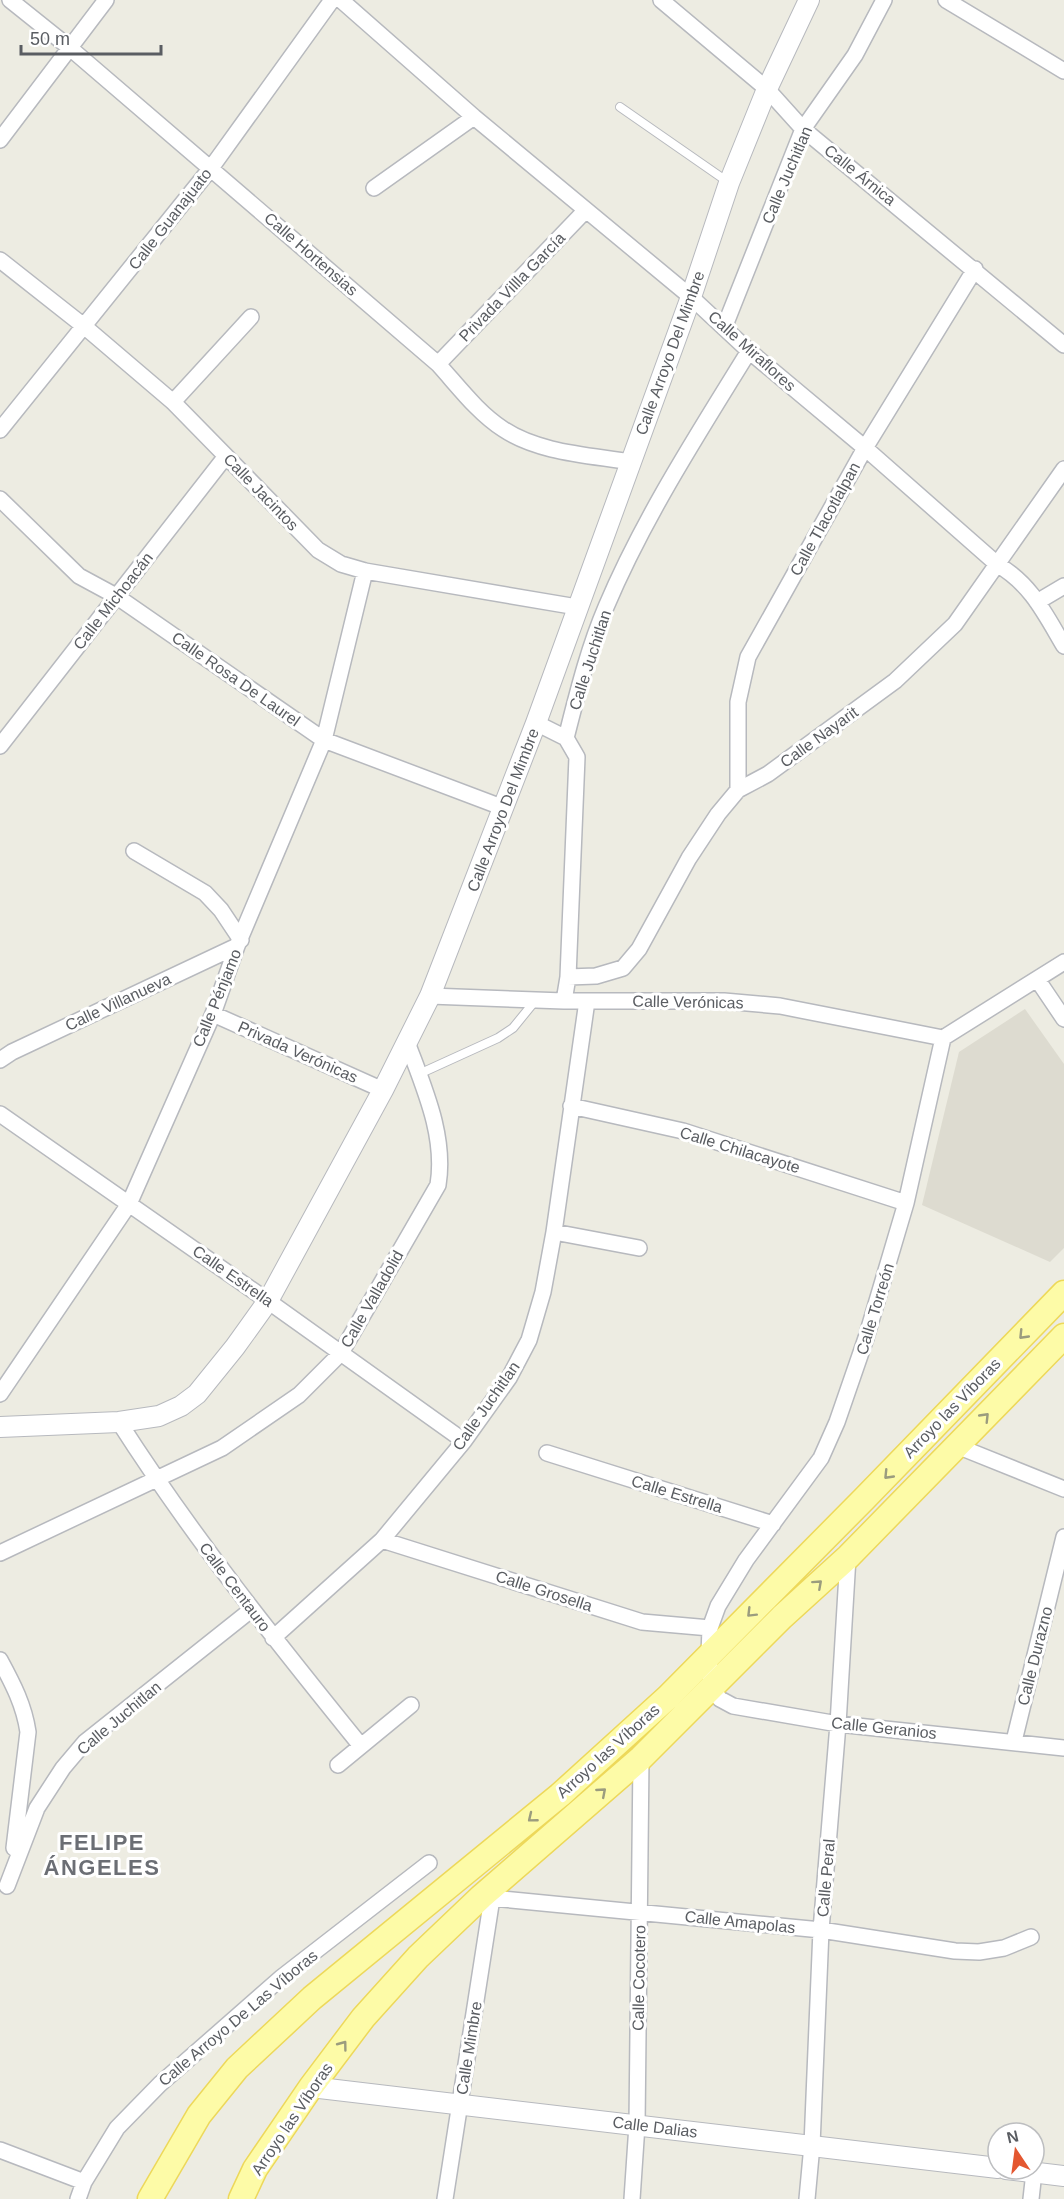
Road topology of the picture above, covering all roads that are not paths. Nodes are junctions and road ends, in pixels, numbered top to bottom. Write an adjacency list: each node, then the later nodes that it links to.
1 (10, 0): 9 (street, Calle Hortensias)
2 (106, 0): 9 (street)
3 (332, 0): 16 (street, Calle Guanajuato)
4 (341, 0): 13 (street, Calle Miraflores)
5 (661, 0): 11 (street, Calle Árnica)
6 (809, 0): 11 (street, Calle Arroyo Del Mimbre)
7 (884, 0): 14 (street, Calle Juchitlan)
8 (946, 0): 10 (street)
9 (69, 48): 15 (street); 16 (street, Calle Hortensias)
10 (1064, 71)
11 (767, 88): 14 (street, Calle Árnica); 17 (street, Calle Arroyo Del Mimbre)
12 (620, 106): 17 (lane)
13 (474, 117): 18 (street); 19 (street, Calle Miraflores)
14 (804, 129): 21 (street, Calle Árnica); 25 (street, Calle Juchitlan)
15 (0, 140)
16 (211, 168): 24 (street, Calle Guanajuato); 28 (street, Calle Hortensias)
17 (729, 183): 22 (street, Calle Arroyo Del Mimbre)
18 (374, 188)
19 (585, 211): 22 (street, Calle Miraflores); 28 (street, Privada Villla García)
20 (0, 260): 24 (street, Calle Jacintos)
21 (975, 269): 26 (street, Calle Árnica); 31 (street, Calle Tlacotlalpan)
22 (691, 297): 25 (street, Calle Miraflores); 33 (street, Calle Arroyo Del Mimbre)
23 (250, 317): 29 (street)
24 (85, 327): 29 (street, Calle Jacintos); 30 (street, Calle Guanajuato)
25 (724, 328): 27 (street, Calle Miraflores)
26 (1064, 345)
27 (748, 351): 31 (street, Calle Miraflores); 44 (street, Calle Juchitlan)
28 (438, 364): 33 (street, Calle Hortensias)
29 (172, 402): 32 (street, Calle Jacintos)
30 (0, 430)
31 (865, 448): 36 (street, Calle Miraflores); 49 (street, Calle Tlacotlalpan)
32 (226, 456): 37 (street, Calle Jacintos); 39 (street, Calle Michoacán)
33 (631, 462): 41 (street, Calle Arroyo Del Mimbre)
34 (1064, 469): 36 (street, Calle Nayarit)
35 (0, 499): 39 (street, Calle Rosa De Laurel)
36 (998, 565): 40 (street, Calle Miraflores); 49 (street, Calle Nayarit)
37 (365, 571): 41 (street, Calle Jacintos); 47 (street, Calle Pénjamo)
38 (1064, 586): 40 (street)
39 (116, 596): 47 (street, Calle Rosa De Laurel); 48 (street, Calle Michoacán)
40 (1037, 602): 43 (street, Calle Miraflores)
41 (577, 607): 42 (street, Calle Arroyo Del Mimbre)
42 (566, 642): 44 (street); 45 (street, Calle Arroyo Del Mimbre)
43 (1064, 646)
44 (591, 652): 46 (street, Calle Juchitlan)
45 (536, 723): 46 (street); 50 (street, Calle Arroyo Del Mimbre)
46 (566, 738): 54 (street)
47 (324, 740): 50 (street, Calle Rosa De Laurel); 52 (street, Calle Pénjamo)
48 (0, 746)
49 (738, 790): 54 (street, Calle Nayarit)
50 (504, 808): 56 (street, Calle Arroyo Del Mimbre)
51 (134, 851): 52 (street)
52 (239, 943): 60 (street, Calle Pénjamo); 64 (street, Calle Villanueva)
53 (1064, 962): 55 (street)
54 (568, 977): 58 (street)
55 (1037, 979): 61 (street); 62 (street)
56 (430, 996): 57 (street, Calle Verónicas); 63 (street, Calle Arroyo Del Mimbre)
57 (536, 1000): 58 (street, Calle Verónicas); 65 (lane)
58 (564, 1001): 59 (street, Calle Verónicas)
59 (587, 1001): 62 (street, Calle Verónicas); 67 (street, Calle Juchitlan)
60 (213, 1014): 66 (street, Privada Verónicas); 70 (street, Calle Pénjamo)
61 (1064, 1019)
62 (943, 1038): 69 (street, Calle Torreón)
63 (407, 1042): 65 (street, Calle Valladolid); 66 (street, Calle Arroyo Del Mimbre)
64 (0, 1060)
65 (419, 1074): 76 (street, Calle Valladolid)
66 (383, 1090): 74 (street, Calle Arroyo Del Mimbre)
67 (571, 1106): 69 (street, Calle Chilacayote); 71 (street, Calle Juchitlan)
68 (0, 1114): 70 (street, Calle Estrella)
69 (906, 1203): 85 (street, Calle Torreón)
70 (129, 1204): 74 (street, Calle Estrella); 77 (street, Calle Pénjamo)
71 (554, 1232): 72 (street); 80 (street, Calle Juchitlan)
72 (639, 1248)
73 (1064, 1293): 93 (main road, Arroyo las Víboras, one-way to 93)
74 (268, 1301): 76 (street, Calle Estrella); 78 (street, Calle Arroyo Del Mimbre)
75 (1064, 1336): 81 (main road, Arroyo las Víboras, one-way to 75)
76 (341, 1353): 80 (street, Calle Estrella); 83 (street, Calle Valladolid)
77 (0, 1394)
78 (119, 1422): 79 (street, Calle Arroyo Del Mimbre); 83 (street, Calle Centauro)
79 (0, 1427)
80 (464, 1441): 87 (street, Calle Juchitlan)
81 (957, 1446): 84 (street); 89 (main road, Arroyo las Víboras)
82 (546, 1453): 85 (street, Calle Estrella)
83 (156, 1479): 88 (street, Calle Valladolid); 90 (street, Calle Centauro)
84 (1064, 1489)
85 (773, 1524): 91 (street, Calle Torreón)
86 (1064, 1537): 98 (street, Calle Durazno)
87 (382, 1540): 91 (street, Calle Grosella); 92 (street, Calle Juchitlan)
88 (0, 1553)
89 (848, 1557): 95 (main road, Arroyo las Víboras, one-way to 89); 97 (street, Calle Peral)
90 (251, 1610): 92 (street, Calle Centauro); 104 (street, Calle Juchitlan)
91 (710, 1628): 93 (street, Calle Torreón)
92 (273, 1638): 99 (street, Calle Centauro)
93 (709, 1655): 95 (street, Calle Torreón); 120 (main road, Arroyo las Víboras, one-way to 120)
94 (0, 1660): 104 (street)
95 (711, 1688): 97 (street, Calle Geranios); 101 (main road, Arroyo las Víboras)
96 (411, 1705): 99 (street)
97 (838, 1724): 98 (street, Calle Geranios); 107 (street, Calle Peral)
98 (1014, 1741): 100 (street, Calle Geranios)
99 (361, 1746): 102 (street)
100 (1064, 1748)
101 (641, 1758): 105 (main road, Arroyo las Víboras, one-way to 101); 106 (street, Calle Cocotero)
102 (338, 1765)
103 (429, 1863): 118 (street, Calle Arroyo De Las Víboras)
104 (3, 1892)
105 (487, 1898): 106 (street, Calle Amapolas); 109 (main road, Arroyo las Víboras, one-way to 105); 110 (street, Calle Mimbre)
106 (640, 1912): 107 (street, Calle Amapolas); 111 (street, Calle Cocotero)
107 (821, 1930): 108 (street, Calle Amapolas); 112 (street, Calle Peral)
108 (1030, 1937)
109 (311, 2088): 110 (street, Calle Dalias); 121 (main road, Arroyo las Víboras)
110 (460, 2104): 111 (street, Calle Dalias); 122 (street, Calle Mimbre)
111 (637, 2125): 112 (street, Calle Dalias); 123 (street, Calle Cocotero)
112 (812, 2145): 114 (street, Calle Dalias); 124 (street, Calle Peral)
113 (0, 2150): 118 (street)
114 (986, 2167)
115 (1046, 2174): 116 (street)
116 (1064, 2176)
117 (1033, 2181): 125 (street)
118 (84, 2182): 119 (street, Calle Arroyo De Las Víboras)
119 (78, 2199)
120 (150, 2199)
121 (241, 2199)
122 (445, 2199)
123 (632, 2199)
124 (807, 2199)
125 (1031, 2199)

